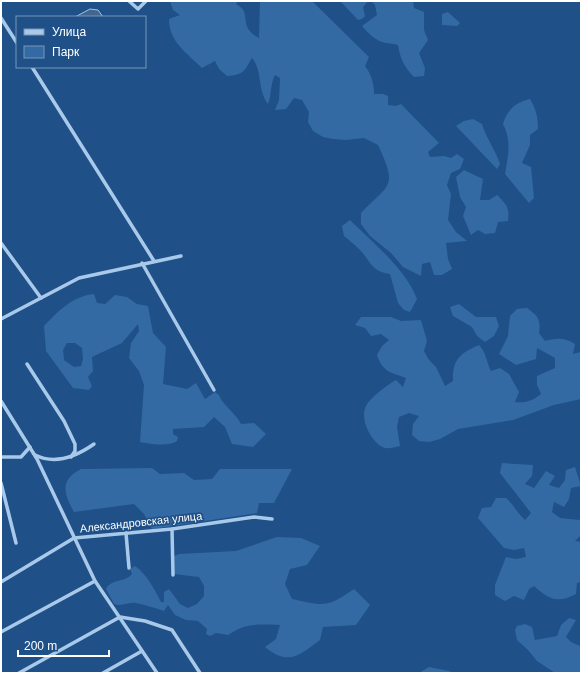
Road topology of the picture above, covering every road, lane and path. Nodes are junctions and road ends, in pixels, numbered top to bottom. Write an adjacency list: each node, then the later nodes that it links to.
1 (129, 1): 2 (street)
2 (146, 1)
3 (1, 18): 4 (street)
4 (16, 41)
5 (33, 68): 8 (street)
6 (1, 243): 10 (street)
7 (180, 256): 8 (street)
8 (154, 261): 9 (street)
9 (142, 263): 10 (street); 13 (street)
10 (41, 298): 11 (street)
11 (1, 319)
12 (27, 364): 19 (street)
13 (214, 390)
14 (1, 401): 16 (street)
15 (94, 444): 19 (street)
16 (31, 448): 17 (street); 18 (street)
17 (34, 455): 19 (street); 24 (street)
18 (1, 457)
19 (71, 457)
20 (1, 483): 25 (street)
21 (272, 519): 22 (street, Александровская улица)
22 (172, 529): 23 (street, Александровская улица); 27 (street)
23 (126, 533): 24 (street, Александровская улица); 26 (street)
24 (74, 538): 28 (street); 29 (street, Александровская улица)
25 (16, 543)
26 (129, 568)
27 (173, 575)
28 (95, 581): 30 (street); 31 (street)
29 (1, 582)
30 (120, 617): 32 (street); 33 (street); 36 (street)
31 (1, 632)
32 (142, 651): 34 (street); 35 (street)
33 (19, 673)
34 (103, 673)
35 (157, 673)
36 (200, 673)

